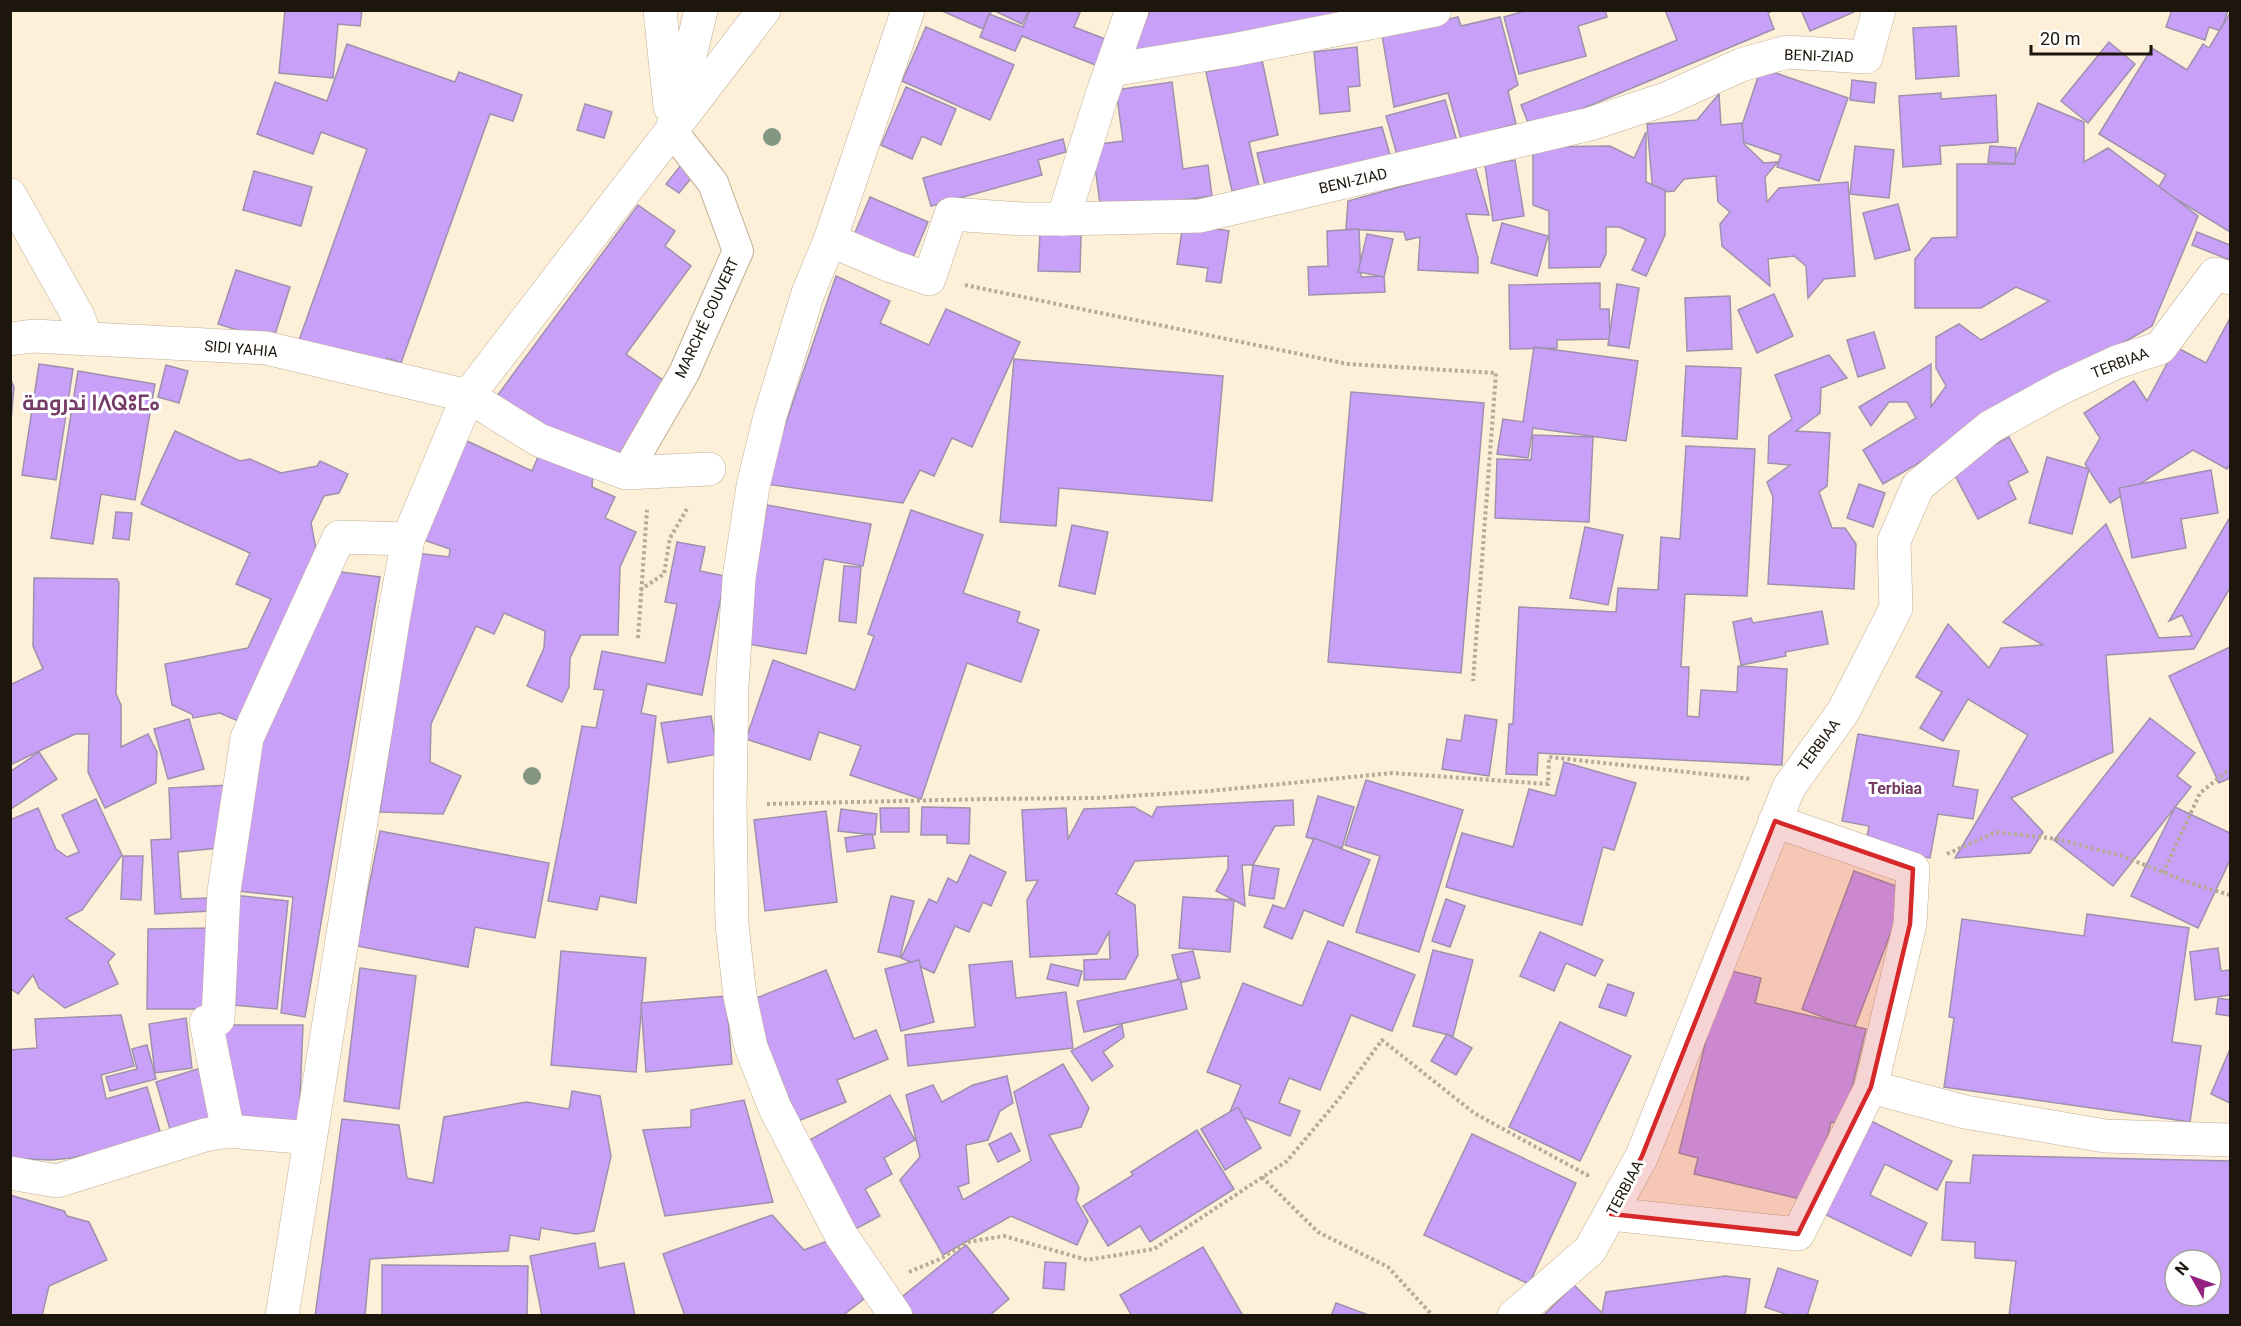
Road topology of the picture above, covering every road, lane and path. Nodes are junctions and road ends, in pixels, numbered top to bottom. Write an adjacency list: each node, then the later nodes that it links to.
1 (660, 10): 9 (street)
2 (701, 10): 9 (street)
3 (764, 10): 9 (street)
4 (908, 10): 12 (street)
5 (1132, 10): 8 (street)
6 (1435, 10): 8 (street)
7 (1879, 10): 11 (street, BENI-ZIAD)
8 (1112, 70): 11 (street)
9 (672, 131): 17 (street); 19 (street, MARCHÉ COUVERT)
10 (10, 195): 16 (street)
11 (1063, 219): 14 (street, BENI-ZIAD)
12 (830, 240): 14 (street); 26 (street)
13 (2223, 276): 25 (street, TERBIAA)
14 (929, 279): 23 (path)
15 (10, 339): 16 (street, SIDI YAHIA)
16 (86, 339): 17 (street, SIDI YAHIA)
17 (468, 396): 19 (street, SIDI YAHIA); 20 (street)
18 (709, 469): 19 (street); 21 (path)
19 (626, 473): 21 (path)
20 (408, 539): 32 (street); 33 (street)
21 (640, 590): 22 (path)
22 (638, 638)
23 (1473, 681)
24 (2230, 769): 29 (path)
25 (1789, 787): 26 (path); 27 (street, TERBIAA)
26 (730, 805): 39 (street)
27 (1775, 821): 28 (street); 35 (street, TERBIAA)
28 (1913, 869): 29 (path); 31 (street)
29 (2163, 873): 30 (path)
30 (2230, 895)
31 (1871, 1086): 34 (street); 38 (street)
32 (228, 1131): 33 (street); 36 (street)
33 (310, 1138): 40 (street)
34 (2230, 1140)
35 (1642, 1155): 37 (path); 38 (street, TERBIAA)
36 (10, 1173)
37 (1262, 1177): 39 (path); 42 (path)
38 (1611, 1214): 43 (street, TERBIAA)
39 (876, 1286): 41 (street)
40 (282, 1316)
41 (896, 1316)
42 (1433, 1316)
43 (1514, 1316)

